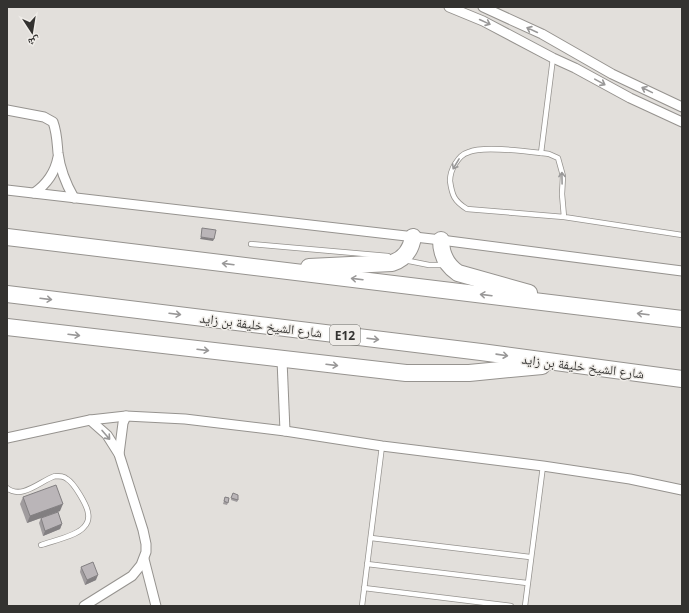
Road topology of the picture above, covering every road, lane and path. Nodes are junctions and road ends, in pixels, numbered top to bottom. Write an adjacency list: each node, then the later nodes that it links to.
1 (449, 7): 3 (street, one-way to 3)
2 (484, 7): 4 (street, one-way to 2)
3 (553, 58): 6 (street, one-way to 6); 8 (lane)
4 (682, 107)
5 (7, 110): 7 (street)
6 (682, 122)
7 (58, 153): 10 (street); 11 (street)
8 (541, 153): 12 (lane, one-way to 8); 12 (lane, one-way to 12)
9 (7, 190): 10 (street)
10 (34, 193): 11 (street)
11 (74, 198): 15 (street)
12 (564, 217): 13 (lane)
13 (682, 235)
14 (7, 237): 20 (highway, one-way to 14)
15 (413, 237): 16 (street); 18 (highway)
16 (441, 240): 19 (highway); 21 (street)
17 (251, 244): 18 (lane)
18 (400, 259): 19 (lane); 20 (highway)
19 (448, 264): 23 (highway)
20 (281, 270): 23 (highway, one-way to 20)
21 (682, 271)
22 (7, 294): 27 (highway, شارع الشيخ خليفة بن زايد / E12, one-way to 27)
23 (555, 303): 24 (highway, one-way to 23)
24 (682, 318)
25 (7, 327): 26 (highway, one-way to 26)
26 (282, 360): 27 (highway, one-way to 27); 31 (street)
27 (566, 363): 28 (highway, شارع الشيخ خليفة بن زايد / E12)
28 (682, 379)
29 (126, 416): 30 (street); 31 (street); 34 (street)
30 (90, 420): 32 (street); 34 (street, one-way to 34)
31 (285, 431): 33 (street)
32 (7, 438)
33 (382, 446): 35 (street); 38 (lane)
34 (119, 454): 41 (street)
35 (543, 466): 37 (street); 40 (lane)
36 (7, 488): 39 (lane)
37 (682, 490)
38 (370, 538): 40 (lane); 42 (lane)
39 (41, 545)
40 (530, 557): 43 (lane)
41 (144, 558): 45 (street); 46 (street)
42 (367, 564): 43 (lane); 44 (lane)
43 (527, 583): 49 (lane)
44 (364, 588): 47 (lane); 48 (lane)
45 (84, 606)
46 (156, 606)
47 (362, 606)
48 (511, 606)
49 (525, 606)

